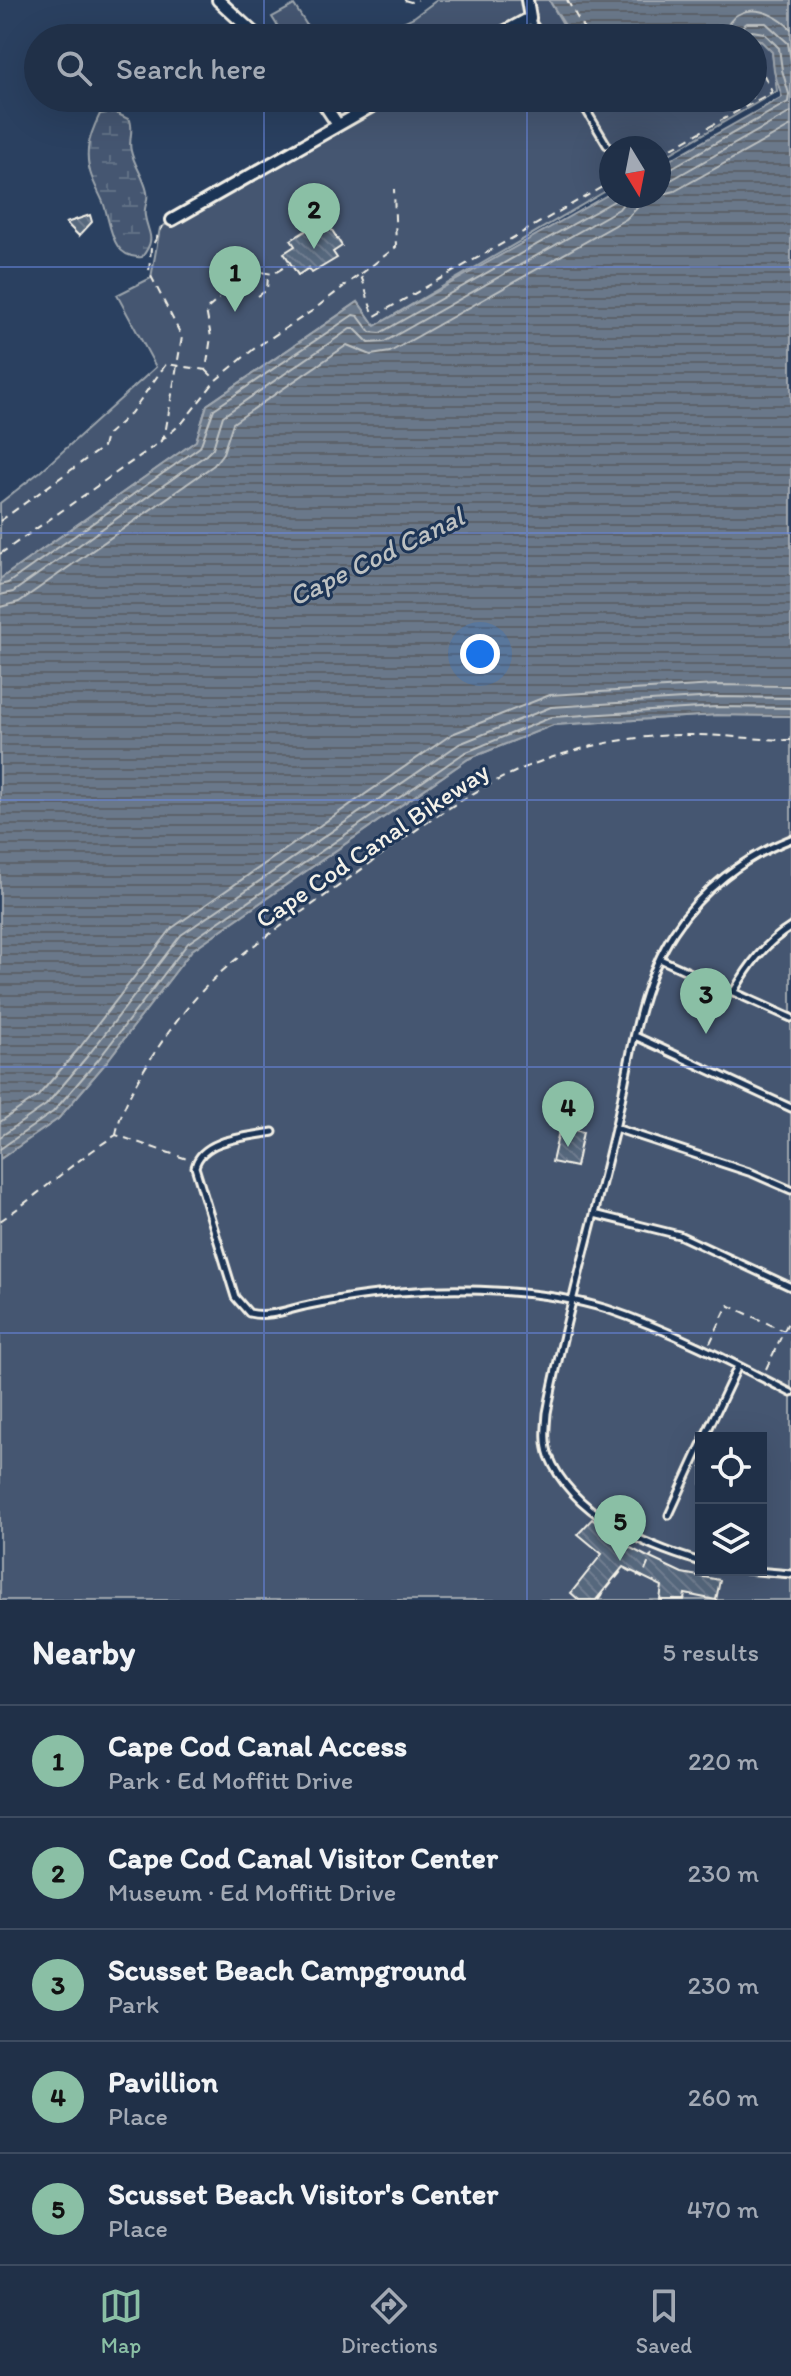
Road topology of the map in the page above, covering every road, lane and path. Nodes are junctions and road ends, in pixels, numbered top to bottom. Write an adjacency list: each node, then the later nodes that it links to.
1 (218, 0): 7 (street)
2 (404, 0): 3 (path)
3 (418, 0)
4 (527, 0): 6 (street)
5 (567, 0): 10 (path)
6 (530, 18): 8 (street); 9 (lane)
7 (244, 24)
8 (519, 24)
9 (534, 24)
10 (581, 24)
11 (329, 112): 15 (street)
12 (361, 112): 15 (street)
13 (587, 112): 16 (lane)
14 (736, 112): 17 (path)
15 (338, 125): 20 (street)
16 (602, 136)
17 (671, 148)
18 (394, 189): 24 (path)
19 (599, 189): 24 (path)
20 (172, 220): 27 (path)
21 (289, 264): 23 (path)
22 (249, 270): 23 (path)
23 (268, 274): 25 (path)
24 (360, 274): 29 (path)
25 (258, 296)
26 (219, 299): 28 (path)
27 (178, 366): 28 (path); 30 (path); 31 (path)
28 (206, 370): 29 (path)
29 (216, 380): 30 (path)
30 (160, 442): 32 (path)
31 (0, 521)
32 (0, 554)
33 (791, 740): 43 (path, Cape Cod Canal Bikeway)
34 (791, 839): 36 (lane)
35 (791, 927): 37 (lane)
36 (660, 959): 37 (lane); 39 (lane)
37 (734, 991): 38 (lane)
38 (791, 1018)
39 (635, 1036): 40 (lane); 41 (lane)
40 (791, 1108)
41 (615, 1128): 45 (lane); 46 (lane)
42 (273, 1132): 44 (lane)
43 (116, 1135): 44 (path); 47 (path)
44 (196, 1162): 49 (lane)
45 (791, 1190)
46 (594, 1214): 48 (lane); 49 (lane)
47 (0, 1221)
48 (791, 1287)
49 (573, 1301): 52 (lane); 59 (lane)
50 (791, 1316): 51 (path)
51 (784, 1331): 52 (path); 54 (path)
52 (706, 1352): 53 (lane)
53 (738, 1366): 54 (lane); 56 (lane)
54 (762, 1378): 55 (lane)
55 (791, 1393)
56 (707, 1432)
57 (695, 1458): 58 (lane)
58 (669, 1515)
59 (655, 1545): 60 (lane); 63 (path)
60 (695, 1560)
61 (767, 1572): 62 (lane)
62 (791, 1574)
63 (598, 1600)

